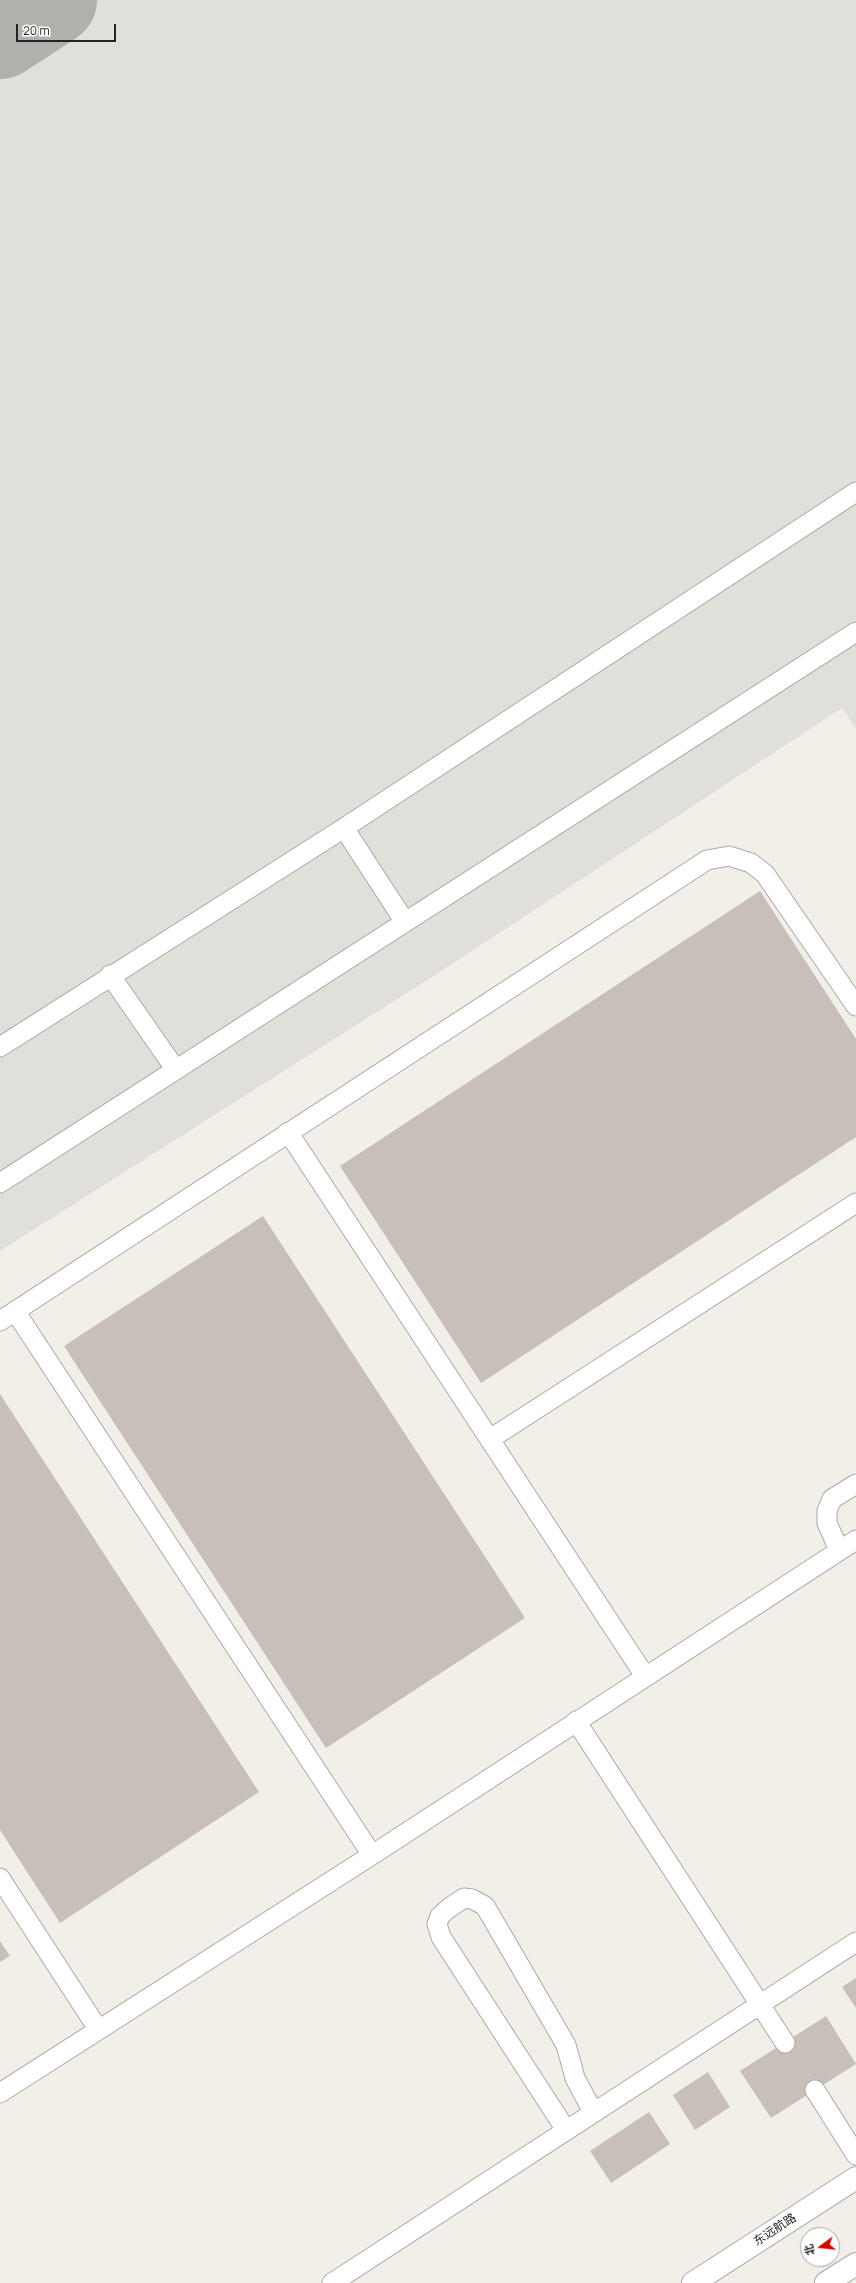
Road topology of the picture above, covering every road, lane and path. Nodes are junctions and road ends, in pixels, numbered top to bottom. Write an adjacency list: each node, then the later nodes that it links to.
1 (856, 492): 3 (lane)
2 (856, 632): 4 (lane)
3 (344, 828): 4 (lane); 5 (lane)
4 (405, 922): 8 (lane)
5 (110, 975): 7 (lane); 8 (lane)
6 (856, 1006): 9 (lane)
7 (0, 1047)
8 (176, 1070): 10 (lane)
9 (288, 1132): 12 (lane); 13 (lane)
10 (0, 1183)
11 (856, 1203): 13 (lane)
12 (8, 1316): 19 (lane)
13 (490, 1439): 17 (lane)
14 (856, 1484): 16 (lane)
15 (856, 1540): 16 (lane)
16 (839, 1550): 17 (lane)
17 (645, 1676): 18 (lane)
18 (576, 1721): 19 (lane); 22 (lane)
19 (372, 1855): 23 (lane)
20 (0, 1878): 23 (lane)
21 (856, 1942): 22 (lane)
22 (760, 2004): 24 (lane); 27 (lane)
23 (98, 2030): 26 (lane)
24 (785, 2043)
25 (815, 2090): 29 (lane)
26 (0, 2093)
27 (593, 2112): 28 (lane); 28 (lane)
28 (566, 2130): 32 (lane)
29 (856, 2155)
30 (856, 2178): 33 (street, 东远航路)
31 (856, 2264): 34 (street)
32 (332, 2283)
33 (693, 2283)
34 (826, 2283)

